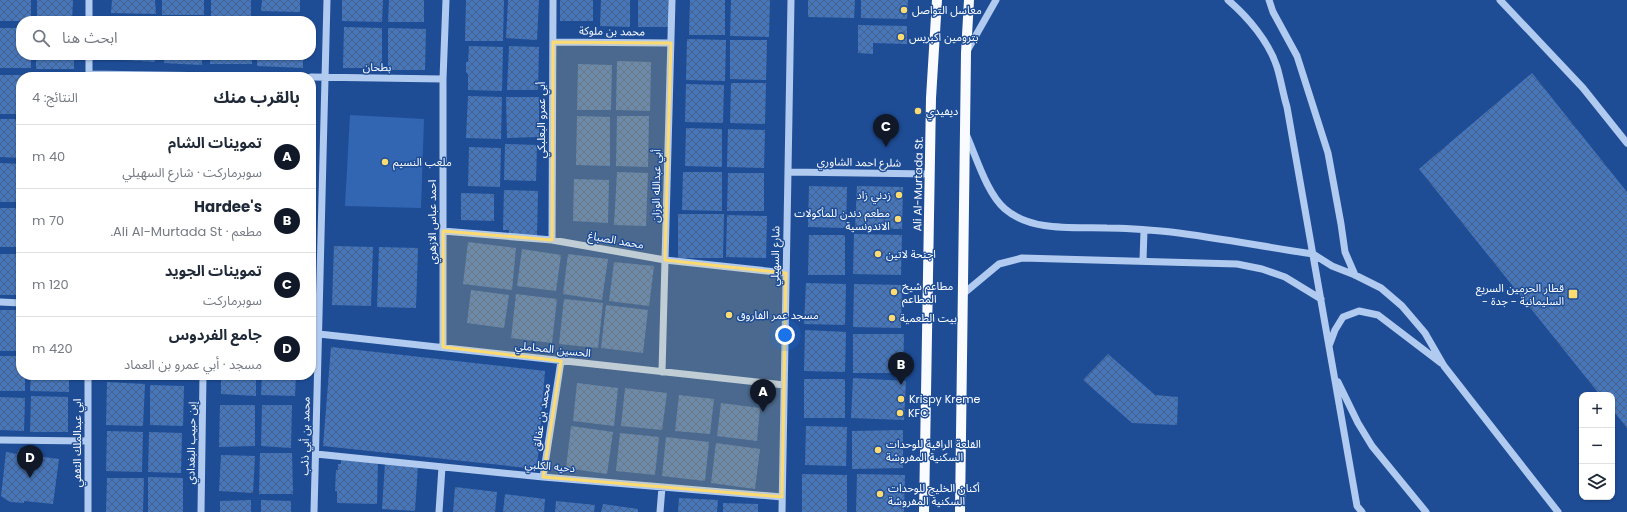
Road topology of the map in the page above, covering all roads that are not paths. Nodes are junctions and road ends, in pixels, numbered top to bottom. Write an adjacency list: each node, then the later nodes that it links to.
1 (90, 0): 13 (street)
2 (327, 0): 20 (street, محمد بن أبي ذئب)
3 (446, 0): 21 (street, احمد عباس الازهري)
4 (553, 0): 14 (street, أبي عمرو البعلبكي)
5 (672, 0): 15 (street, أبي عبدالله الوزان)
6 (791, 0): 24 (street, شارع السهيلي)
7 (937, 0): 25 (main road, Ali Al-Murtada St.)
8 (969, 0): 16 (main road)
9 (996, 0): 16 (street)
10 (1228, 0): 29 (street)
11 (1268, 0): 33 (street)
12 (1500, 0): 23 (street)
13 (89, 16)
14 (553, 42): 15 (street, محمد بن ملوكة); 28 (street, أبي عمرو البعلبكي)
15 (671, 43): 30 (street, أبي عبدالله الوزان)
16 (966, 53): 22 (main road)
17 (89, 60): 18 (street)
18 (89, 72)
19 (316, 77): 20 (street, بطحان)
20 (325, 78): 21 (street, بطحان); 39 (street, محمد بن أبي ذئب)
21 (443, 79): 27 (street, احمد عباس الازهري)
22 (965, 132): 26 (street); 34 (main road)
23 (1627, 143)
24 (788, 172): 25 (street, شلرع احمد الشاوري); 32 (street, شارع السهيلي)
25 (930, 174): 63 (main road, Ali Al-Murtada St.)
26 (1144, 230): 29 (street); 31 (street)
27 (443, 231): 28 (street, محمد الصباغ); 42 (street, احمد عباس الازهري)
28 (552, 240): 30 (street, محمد الصباغ)
29 (1313, 254): 33 (street); 35 (street)
30 (665, 260): 32 (street, محمد الصباغ); 45 (street, أبي عبدالله الوزان)
31 (1143, 261): 34 (street); 35 (street)
32 (786, 273): 49 (street, شارع السهيلي)
33 (1355, 275): 44 (street)
34 (963, 294): 64 (main road)
35 (1321, 299): 41 (street)
36 (0, 302): 37 (street)
37 (16, 303)
38 (316, 306): 39 (street)
39 (320, 306): 40 (street, محمد بن أبي ذئب)
40 (319, 334): 42 (street, الحسين المحاملي); 52 (street, محمد بن أبي ذئب)
41 (1329, 346): 44 (street); 46 (street)
42 (443, 348): 43 (street, الحسين المحاملي)
43 (561, 361): 45 (street, الحسين المحاملي); 54 (street, محمد بن عفالق)
44 (1444, 366): 67 (street)
45 (662, 372): 49 (street, الحسين المحاملي)
46 (1334, 374): 65 (street); 66 (street)
47 (88, 380): 51 (street, ابي عبدالملك الثقفي)
48 (203, 380): 58 (street, إبن حبيب البغدادي)
49 (784, 385): 56 (street, شارع السهيلي)
50 (0, 440): 51 (street)
51 (88, 441): 57 (street, ابي عبدالملك الثقفي)
52 (316, 454): 53 (street, دحيه الكلبي); 59 (street, محمد بن أبي ذئب)
53 (442, 467): 54 (street, دحيه الكلبي); 60 (street)
54 (543, 477): 55 (street, دحيه الكلبي)
55 (662, 487): 56 (street, دحيه الكلبي); 61 (street)
56 (782, 497): 62 (street, شارع السهيلي)
57 (88, 512)
58 (201, 512)
59 (314, 512)
60 (439, 512)
61 (660, 512)
62 (782, 512)
63 (924, 512)
64 (960, 512)
65 (1362, 512)
66 (1426, 512)
67 (1558, 512)

